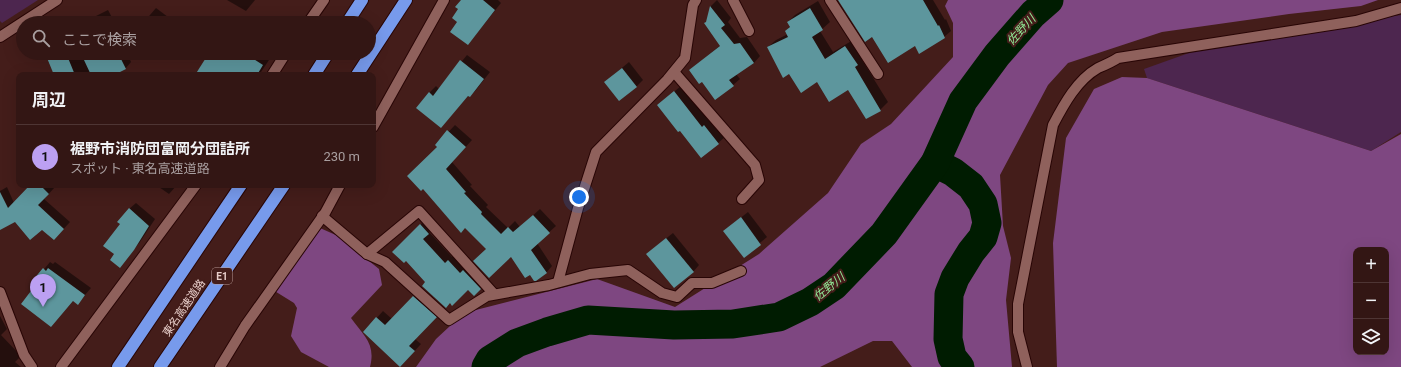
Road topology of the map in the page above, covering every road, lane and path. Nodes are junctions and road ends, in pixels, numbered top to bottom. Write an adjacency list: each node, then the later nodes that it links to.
1 (57, 0): 10 (street)
2 (324, 0): 11 (street)
3 (362, 0): 12 (highway)
4 (406, 0): 16 (highway)
5 (444, 0): 25 (street)
6 (696, 0): 23 (street)
7 (733, 0): 14 (street)
8 (830, 0): 24 (street)
9 (1401, 8): 42 (street)
10 (32, 16)
11 (313, 16)
12 (352, 16)
13 (16, 27): 15 (street)
14 (748, 31)
15 (0, 37)
16 (376, 46)
17 (282, 60): 20 (street)
18 (324, 60): 21 (highway)
19 (367, 60): 22 (highway)
20 (274, 72)
21 (316, 72)
22 (359, 72)
23 (674, 72): 30 (street); 34 (street)
24 (878, 74)
25 (376, 122)
26 (194, 188): 38 (street)
27 (239, 188): 39 (highway, 東名高速道路)
28 (282, 188): 40 (highway, 東名高速道路 / E1)
29 (338, 188): 31 (street)
30 (742, 199)
31 (322, 216): 32 (street); 41 (street)
32 (367, 254): 36 (street); 36 (street)
33 (741, 271): 34 (street)
34 (558, 282): 36 (street)
35 (0, 292): 37 (street)
36 (494, 294)
37 (32, 367)
38 (61, 367)
39 (118, 367)
40 (160, 367)
41 (220, 367)
42 (1027, 367)

